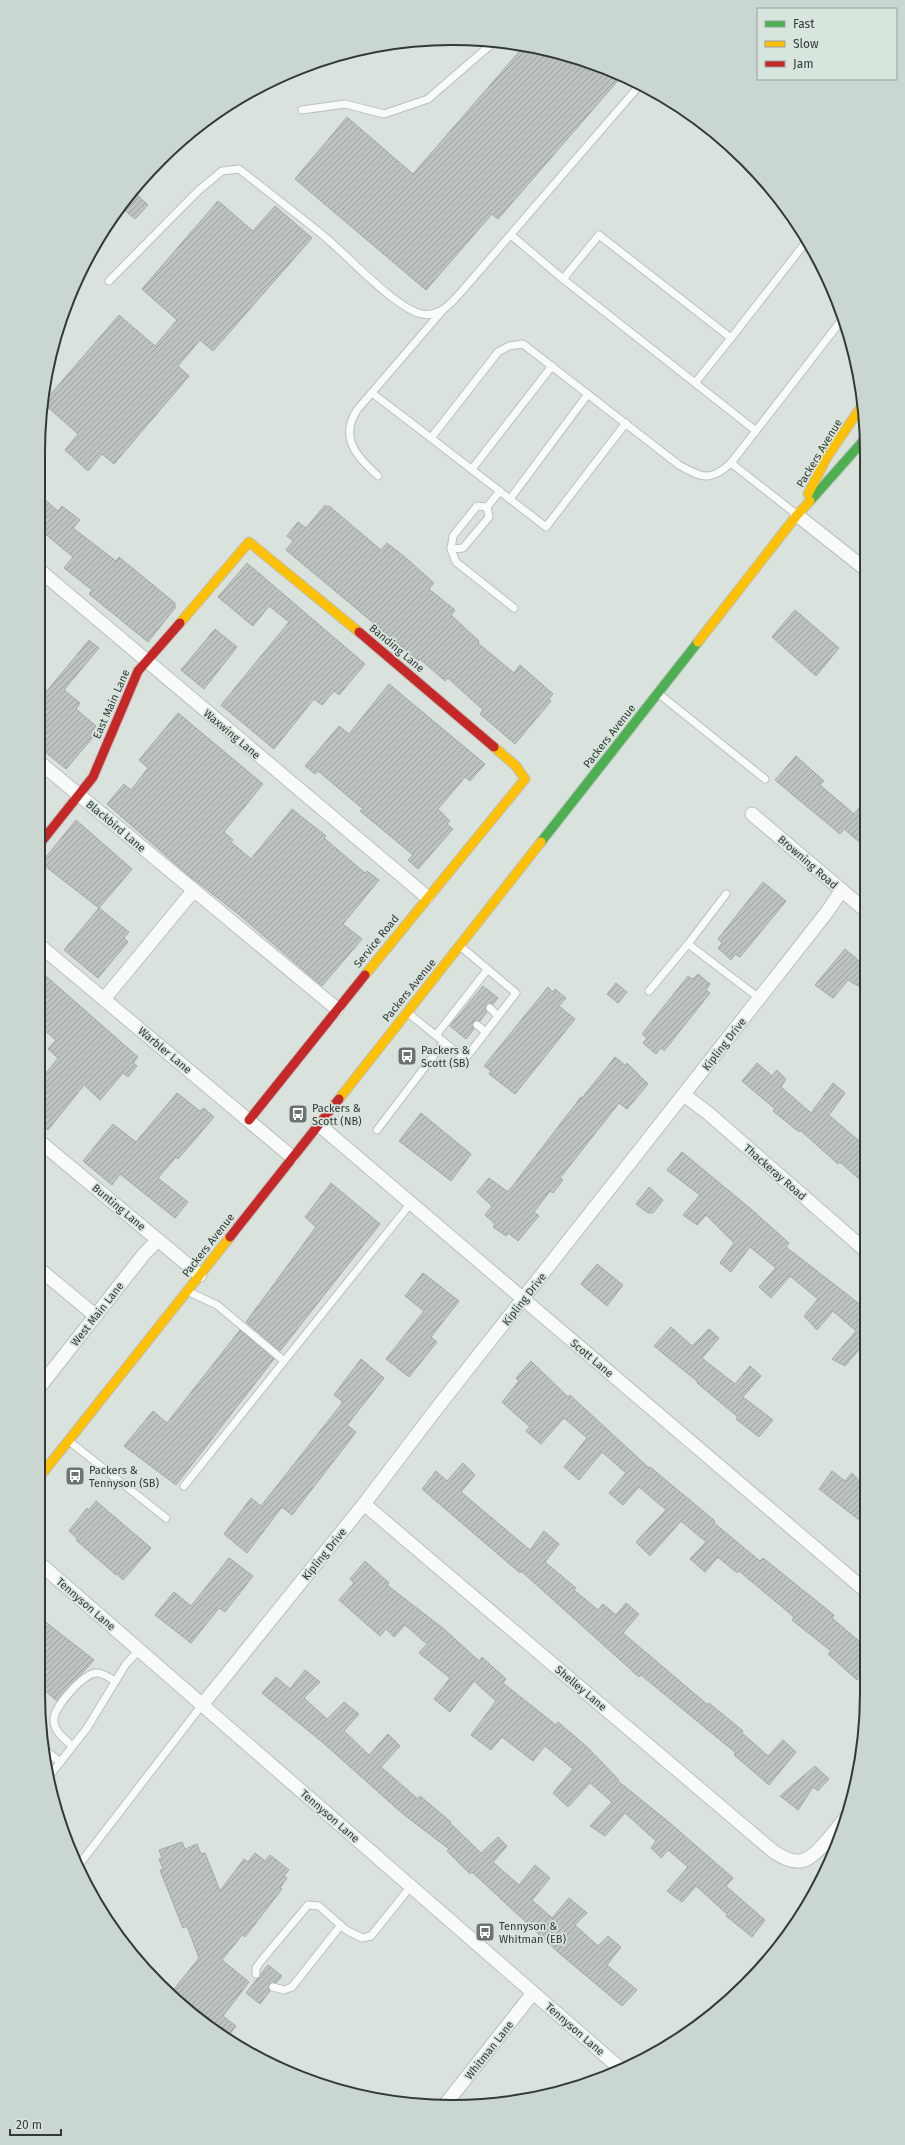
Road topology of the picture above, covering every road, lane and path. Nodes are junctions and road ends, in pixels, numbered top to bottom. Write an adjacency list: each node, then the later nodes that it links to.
1 (488, 47): 3 (lane)
2 (636, 89): 4 (lane)
3 (302, 110)
4 (511, 235): 6 (lane); 8 (lane)
5 (803, 246): 10 (lane)
6 (563, 279): 10 (lane); 12 (lane)
7 (109, 281): 8 (lane)
8 (444, 310): 13 (lane)
9 (839, 324): 17 (lane)
10 (731, 338): 12 (lane)
11 (552, 366): 14 (lane); 18 (lane); 21 (lane)
12 (694, 383): 17 (lane)
13 (372, 393): 18 (lane); 22 (lane)
14 (588, 394): 16 (lane); 24 (lane)
15 (858, 412): 26 (main road, Packers Avenue)
16 (626, 423): 20 (lane); 24 (lane)
17 (756, 431): 20 (lane)
18 (431, 438): 21 (lane)
19 (860, 445): 26 (main road, Packers Avenue)
20 (731, 463): 26 (lane)
21 (472, 469): 23 (lane)
22 (378, 476)
23 (500, 491): 24 (lane); 25 (lane)
24 (510, 499)
25 (487, 507): 28 (lane); 28 (lane)
26 (797, 515): 29 (street); 33 (main road, Packers Avenue)
27 (249, 542): 32 (main road, East Main Lane); 35 (main road, Banding Lane)
28 (451, 549): 31 (lane)
29 (860, 565)
30 (45, 575): 32 (street, Waxwing Lane)
31 (514, 608)
32 (146, 662): 37 (main road, East Main Lane); 43 (street, Waxwing Lane)
33 (657, 693): 36 (lane); 46 (main road, Packers Avenue)
34 (45, 767): 37 (street, Blackbird Lane)
35 (524, 778): 43 (main road, Service Road)
36 (765, 779)
37 (79, 795): 39 (main road, East Main Lane); 40 (street, Blackbird Lane)
38 (752, 814): 41 (street, Browning Road)
39 (45, 837)
40 (194, 890): 51 (street); 53 (street, Blackbird Lane)
41 (842, 890): 44 (street, Browning Road); 50 (street, Kipling Drive)
42 (726, 894): 45 (lane)
43 (427, 896): 53 (main road, Service Road)
44 (860, 906)
45 (688, 944): 49 (lane); 50 (lane)
46 (460, 946): 48 (lane); 54 (main road, Packers Avenue)
47 (45, 950): 51 (street, Warbler Lane)
48 (488, 969): 55 (lane); 58 (lane)
49 (649, 992)
50 (759, 998): 60 (street, Kipling Drive)
51 (104, 999): 61 (street, Warbler Lane)
52 (490, 1008): 55 (lane)
53 (337, 1009): 61 (main road, Service Road)
54 (407, 1012): 58 (lane); 62 (main road, Packers Avenue)
55 (498, 1016): 57 (lane)
56 (477, 1025): 57 (lane)
57 (486, 1032): 59 (lane)
58 (436, 1035): 59 (lane)
59 (444, 1042): 63 (lane)
60 (684, 1095): 68 (street, Thackeray Road); 72 (street, Kipling Drive)
61 (249, 1120): 65 (street, Warbler Lane)
62 (318, 1124): 65 (main road, Packers Avenue); 66 (street, Scott Lane)
63 (377, 1130)
64 (45, 1146): 67 (street, Bunting Lane)
65 (292, 1157): 70 (main road, Packers Avenue)
66 (410, 1203): 72 (street, Scott Lane); 74 (lane)
67 (158, 1240): 70 (street, Bunting Lane); 73 (street, West Main Lane)
68 (860, 1245)
69 (45, 1274): 73 (street)
70 (200, 1275): 71 (main road, Packers Avenue)
71 (187, 1291): 74 (lane); 76 (main road, Packers Avenue)
72 (524, 1299): 79 (street, Kipling Drive); 82 (street, Scott Lane)
73 (96, 1316): 75 (street, West Main Lane)
74 (283, 1360): 78 (lane)
75 (45, 1380)
76 (69, 1441): 77 (main road, Packers Avenue); 80 (lane)
77 (45, 1470)
78 (184, 1486)
79 (364, 1504): 85 (street, Kipling Drive); 90 (street, Shelley Lane)
80 (166, 1518)
81 (45, 1568): 83 (street, Tennyson Lane)
82 (860, 1586)
83 (139, 1650): 84 (lane); 85 (street, Tennyson Lane)
84 (115, 1682): 86 (lane); 86 (lane)
85 (202, 1705): 91 (lane); 92 (street, Tennyson Lane)
86 (72, 1746): 88 (lane)
87 (49, 1753): 88 (lane)
88 (60, 1762): 89 (lane)
89 (53, 1771)
90 (836, 1829)
91 (82, 1861)
92 (411, 1886): 93 (lane); 96 (street, Tennyson Lane)
93 (341, 1926): 94 (lane); 95 (lane)
94 (256, 1974)
95 (273, 1987)
96 (533, 1993): 97 (street, Tennyson Lane); 98 (street, Whitman Lane)
97 (617, 2065)
98 (449, 2100)

